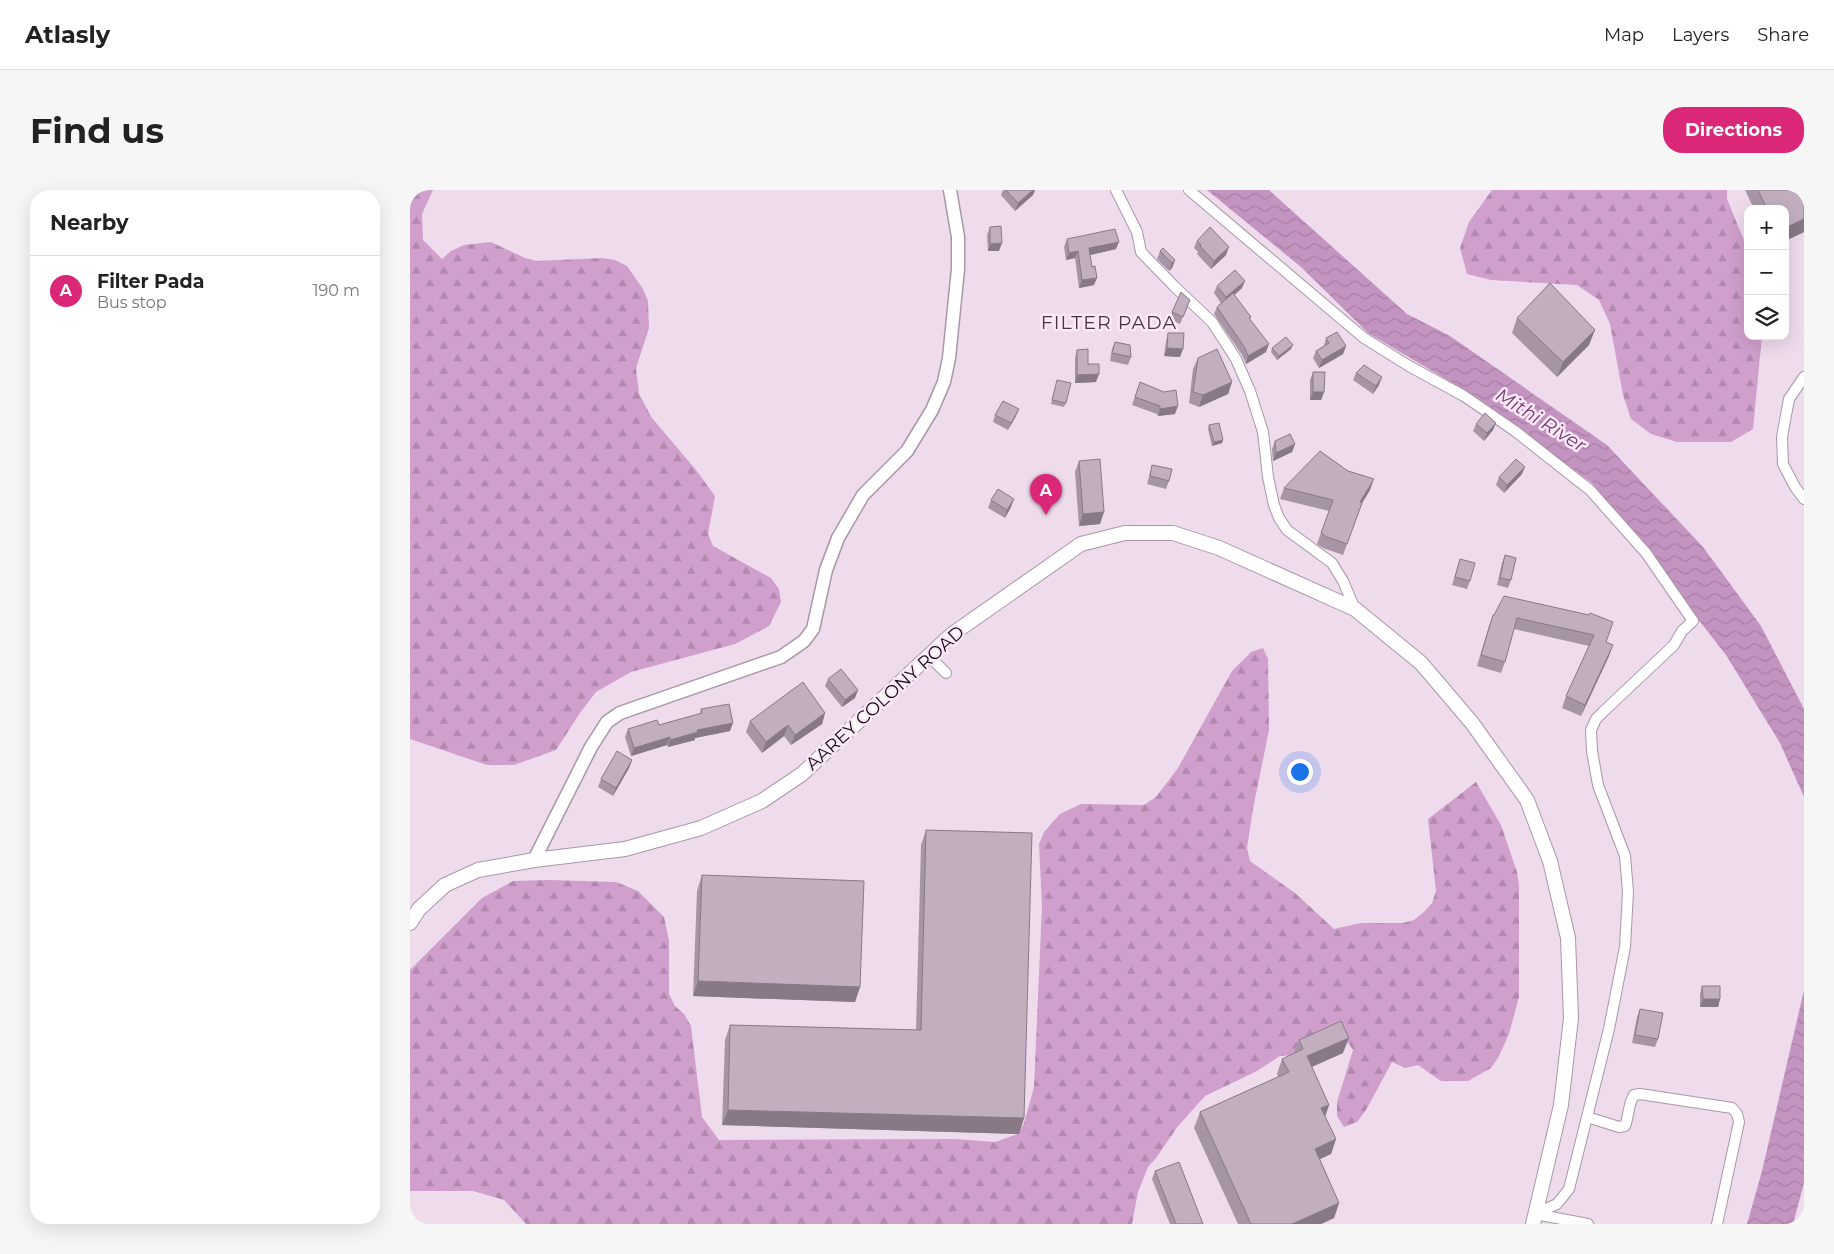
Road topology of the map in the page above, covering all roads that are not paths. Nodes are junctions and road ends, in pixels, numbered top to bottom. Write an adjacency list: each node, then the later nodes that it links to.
1 (950, 190): 9 (street)
2 (1116, 190): 6 (street)
3 (1189, 190): 11 (street)
4 (1804, 377): 5 (street)
5 (1804, 499)
6 (1356, 609): 7 (main road, AAREY COLONY ROAD); 12 (main road, AAREY COLONY ROAD)
7 (928, 655): 8 (street); 9 (main road, AAREY COLONY ROAD)
8 (946, 673)
9 (534, 860): 10 (main road, AAREY COLONY ROAD)
10 (410, 923)
11 (1587, 1117): 12 (street); 14 (street)
12 (1534, 1219): 13 (street)
13 (1588, 1224)
14 (1717, 1224)

